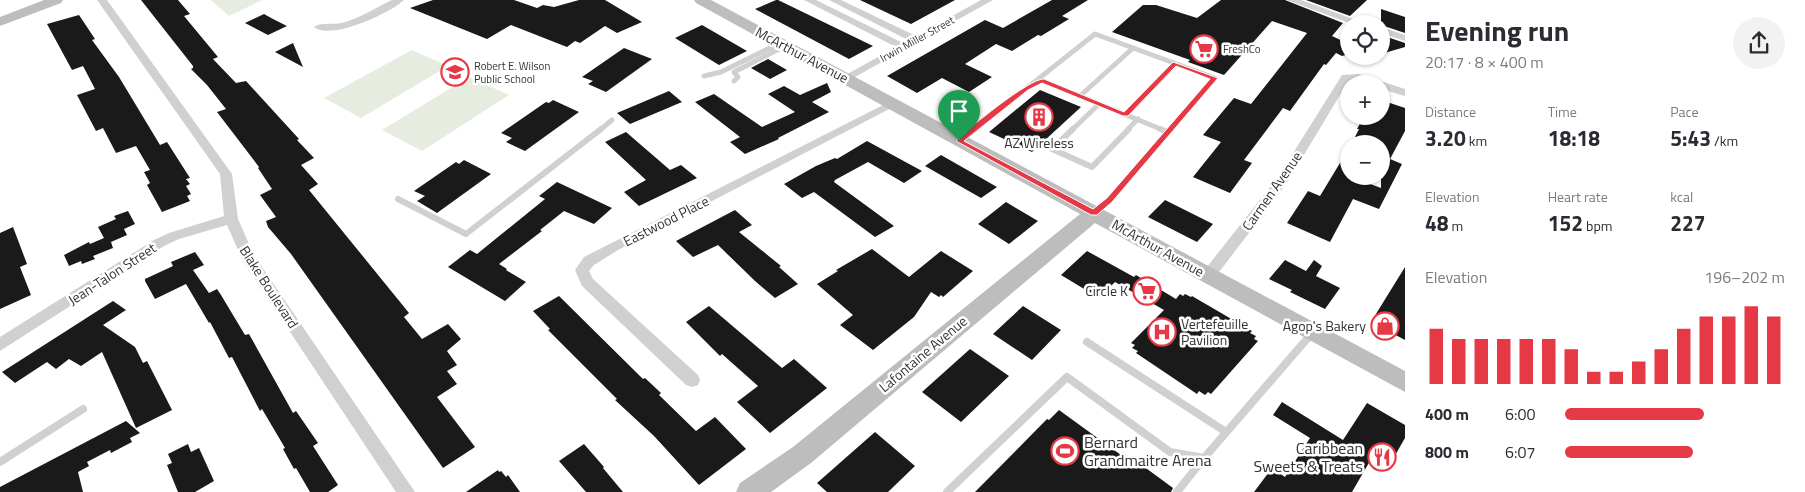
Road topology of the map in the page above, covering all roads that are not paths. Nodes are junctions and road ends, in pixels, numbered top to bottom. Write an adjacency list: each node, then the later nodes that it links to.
1 (56, 0): 10 (main road)
2 (102, 0): 36 (street, Blake Boulevard)
3 (399, 0): 11 (street)
4 (701, 0): 15 (main road, McArthur Avenue)
5 (809, 0): 16 (street)
6 (834, 0): 14 (street)
7 (988, 0): 14 (street, Irwin Miller Street)
8 (1292, 0): 9 (street)
9 (1340, 16)
10 (0, 22)
11 (319, 27)
12 (1390, 33): 13 (street)
13 (1405, 38)
14 (916, 40): 16 (street, Irwin Miller Street)
15 (782, 45): 19 (lane); 20 (main road, McArthur Avenue); 22 (lane)
16 (903, 47): 20 (street, Irwin Miller Street)
17 (1133, 48): 18 (lane); 21 (lane); 26 (lane)
18 (1175, 64): 29 (lane); 32 (lane)
19 (704, 76)
20 (846, 79): 27 (main road, McArthur Avenue)
21 (1041, 80): 26 (lane); 33 (lane)
22 (734, 81)
23 (1340, 87): 37 (street, Carmen Avenue)
24 (1390, 88): 25 (street)
25 (1405, 93)
26 (1080, 96): 28 (lane)
27 (891, 104): 33 (main road, McArthur Avenue); 41 (street, Eastwood Place)
28 (1099, 104): 29 (lane); 30 (lane)
29 (1126, 114): 30 (lane)
30 (1138, 119): 32 (lane)
31 (612, 120): 34 (lane)
32 (1168, 132): 35 (lane)
33 (959, 141): 35 (main road, McArthur Avenue)
34 (398, 199)
35 (1094, 213): 37 (main road, McArthur Avenue); 48 (main road, Lafontaine Avenue)
36 (231, 219): 40 (street, Jean-Talon Street); 47 (street, Blake Boulevard)
37 (1208, 276): 38 (main road, McArthur Avenue)
38 (1313, 332): 42 (main road, McArthur Avenue); 44 (lane)
39 (1087, 342): 44 (lane)
40 (0, 345)
41 (692, 380)
42 (1405, 382)
43 (83, 409): 46 (lane)
44 (1226, 432): 45 (lane)
45 (1204, 458): 49 (lane); 50 (lane)
46 (0, 462)
47 (406, 492)
48 (749, 492)
49 (947, 492)
50 (1177, 492)

